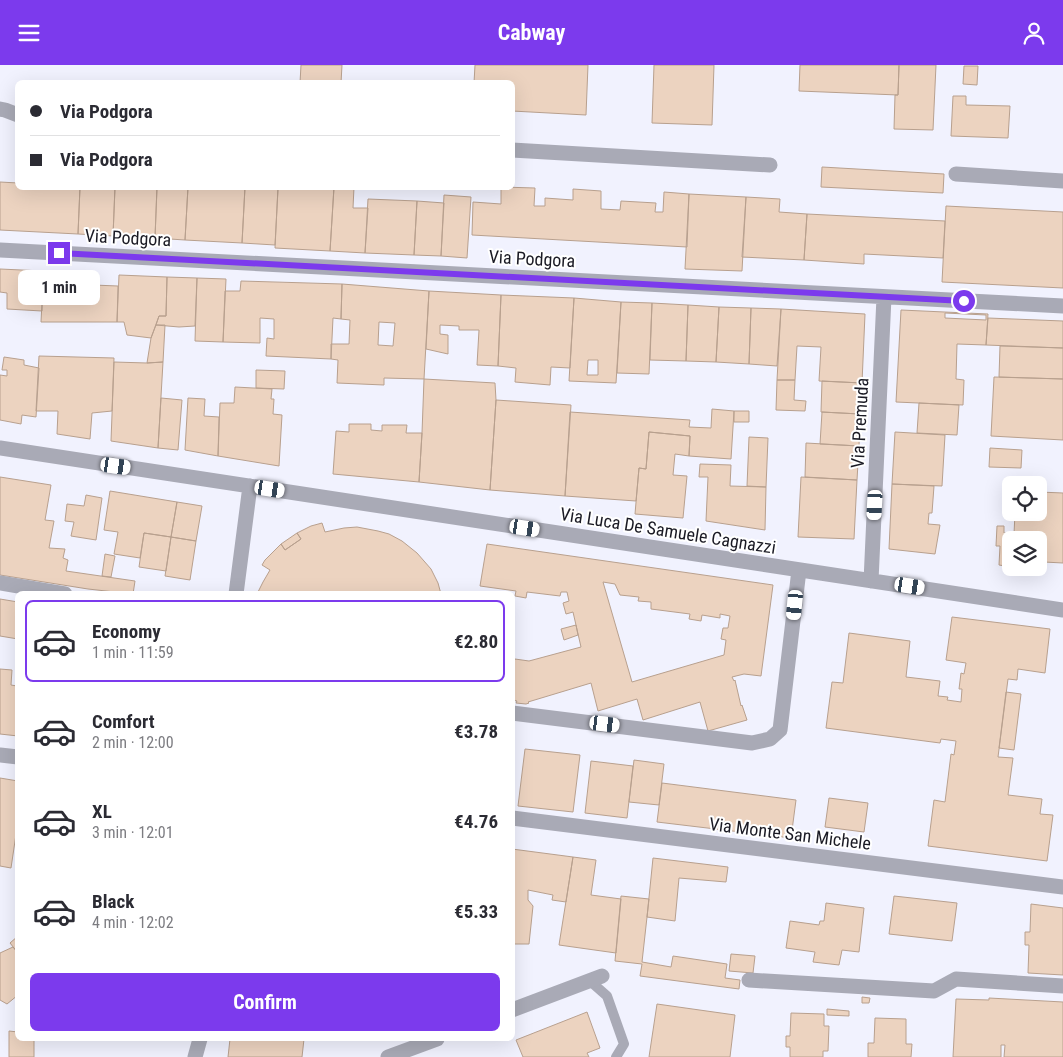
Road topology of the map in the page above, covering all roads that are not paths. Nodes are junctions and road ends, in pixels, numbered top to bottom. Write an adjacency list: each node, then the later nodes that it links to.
1 (0, 109): 2 (street)
2 (15, 114)
3 (515, 150): 4 (street)
4 (770, 165)
5 (956, 175): 6 (street)
6 (1063, 181)
7 (0, 250): 8 (street, Via Podgora)
8 (884, 297): 9 (street, Via Podgora); 13 (street, Via Premuda)
9 (1063, 307)
10 (0, 448): 11 (street, Via Luca De Samuele Cagnazzi)
11 (250, 486): 12 (street, Via Luca De Samuele Cagnazzi); 16 (street)
12 (799, 570): 13 (street, Via Luca De Samuele Cagnazzi); 18 (street)
13 (871, 581): 17 (street, Via Luca De Samuele Cagnazzi)
14 (0, 583): 15 (street)
15 (47, 591)
16 (236, 591)
17 (1063, 610)
18 (515, 713)
19 (0, 755): 20 (street)
20 (15, 757)
21 (515, 819): 22 (street, Via Monte San Michele)
22 (1063, 887)
23 (596, 979): 26 (street); 31 (lane)
24 (749, 980): 25 (street)
25 (1063, 986)
26 (515, 1009)
27 (200, 1041): 29 (street)
28 (432, 1041): 30 (street)
29 (194, 1057)
30 (388, 1057)
31 (616, 1057)

